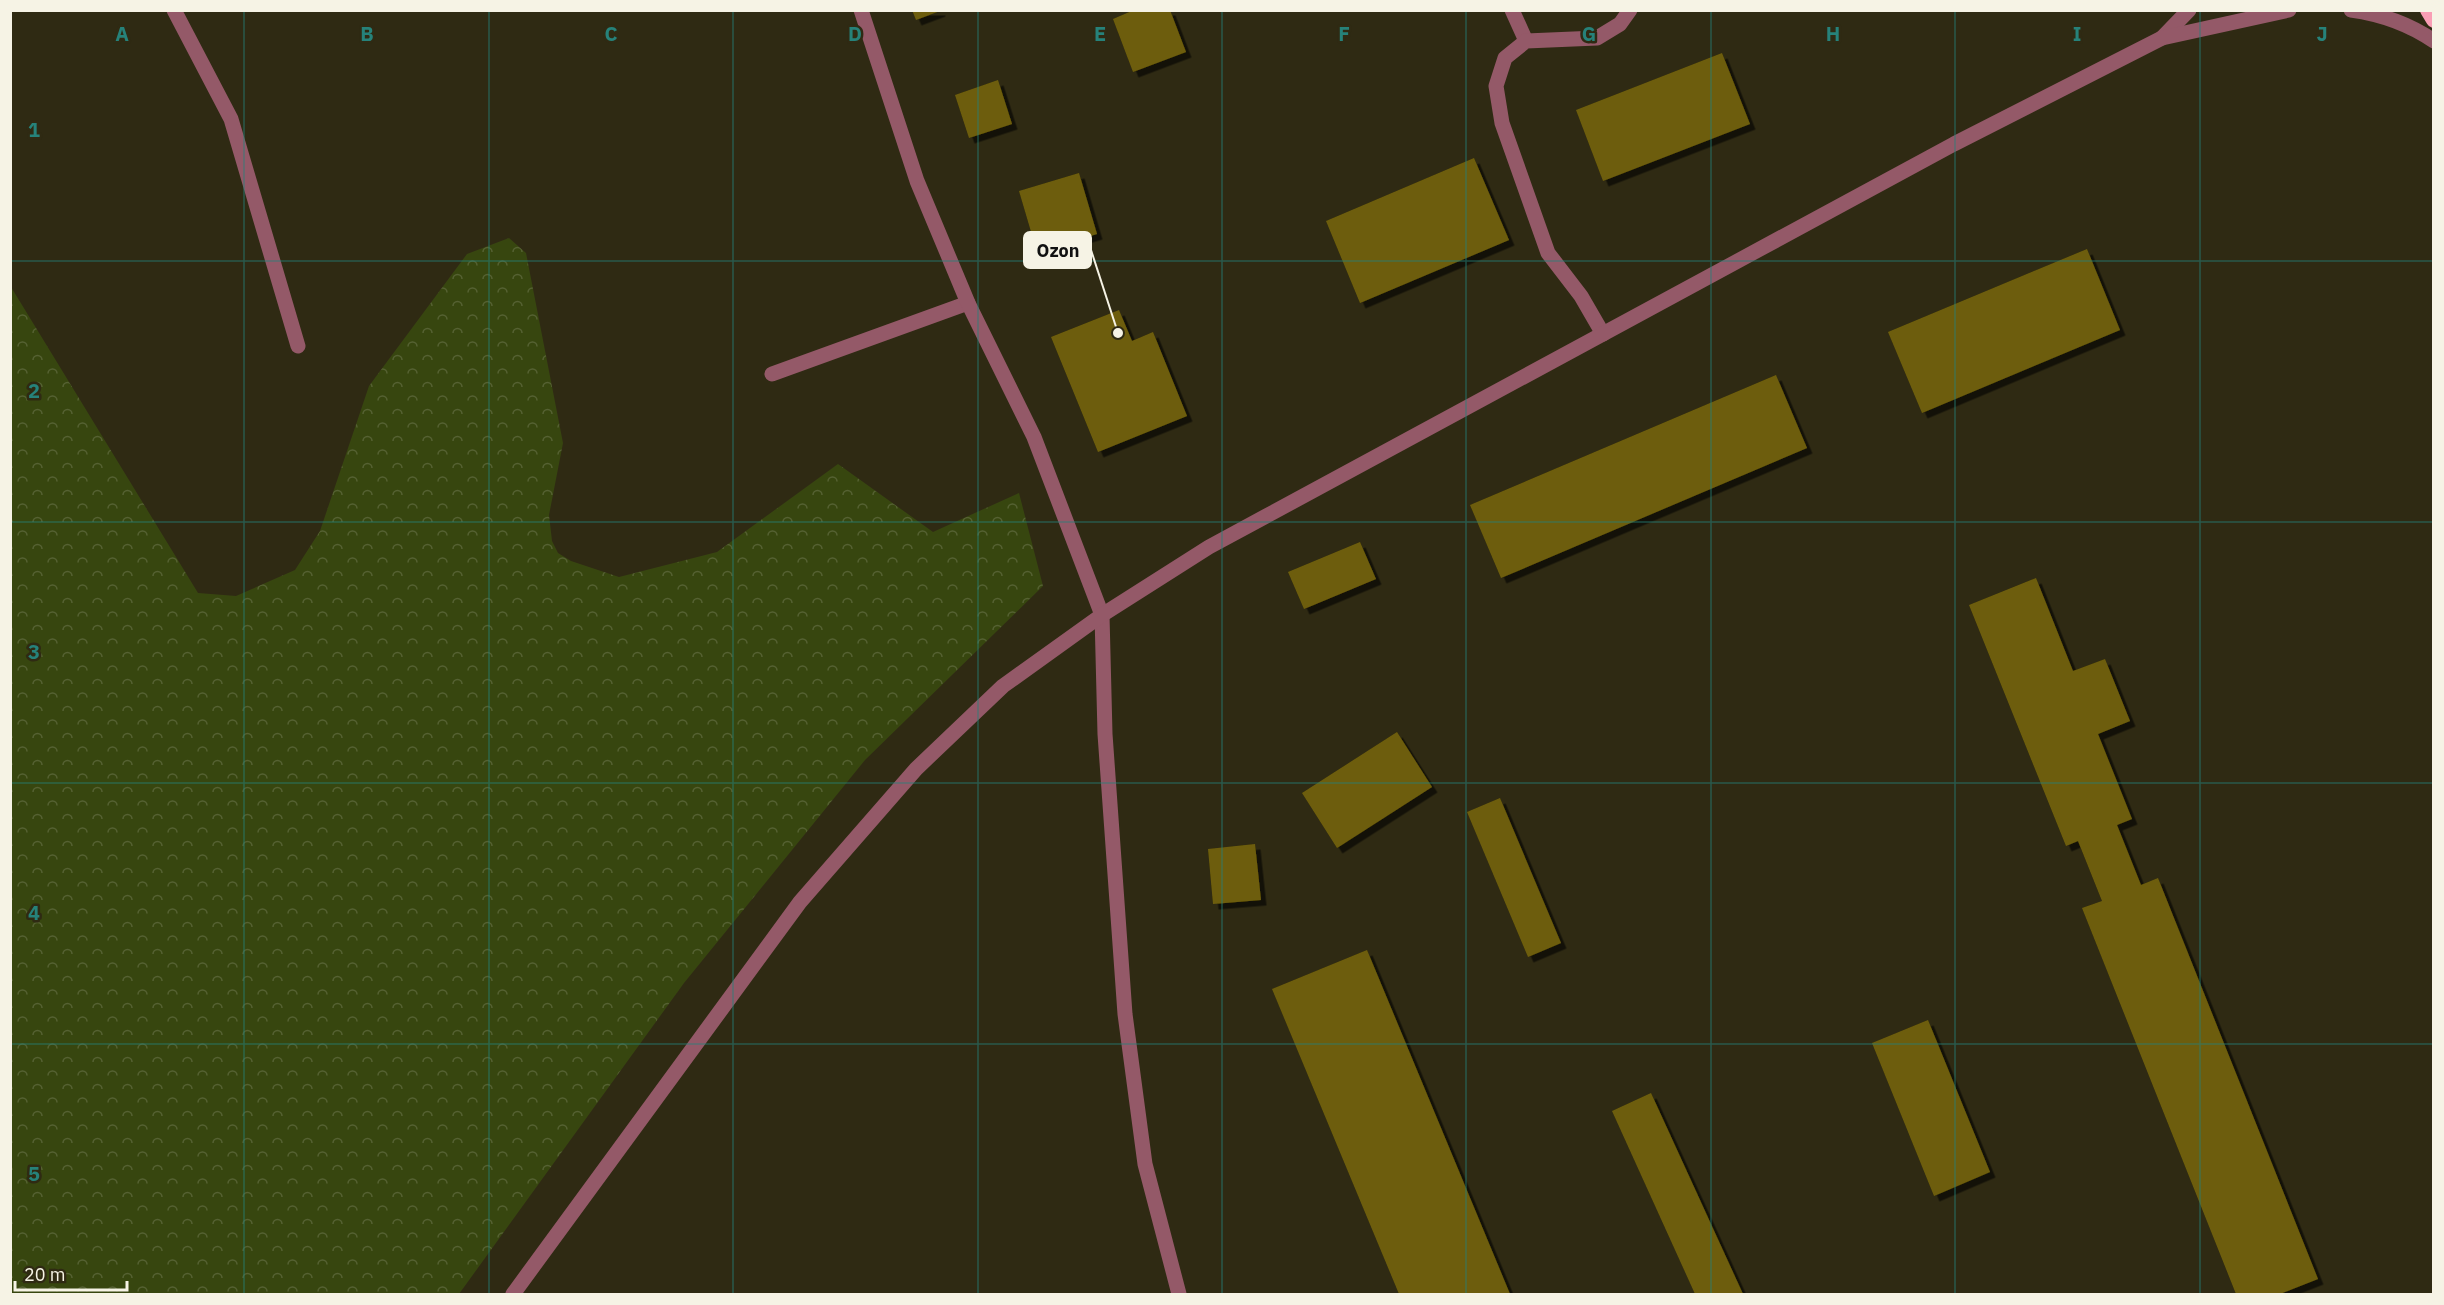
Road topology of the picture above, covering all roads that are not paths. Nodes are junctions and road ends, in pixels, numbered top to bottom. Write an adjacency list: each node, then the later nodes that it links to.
1 (174, 10): 15 (street)
2 (861, 10): 13 (street)
3 (1512, 10): 11 (street)
4 (1630, 10): 11 (street)
5 (2189, 10): 10 (street)
6 (2289, 10): 10 (street)
7 (2351, 10): 12 (street)
8 (2428, 10): 9 (highway)
9 (2433, 20)
10 (2162, 38): 14 (street)
11 (1526, 41): 14 (street)
12 (2433, 41)
13 (968, 303): 16 (street); 17 (street)
14 (1603, 334): 17 (street)
15 (298, 346)
16 (772, 374)
17 (1102, 615): 18 (street); 19 (street)
18 (513, 1294)
19 (1179, 1294)

